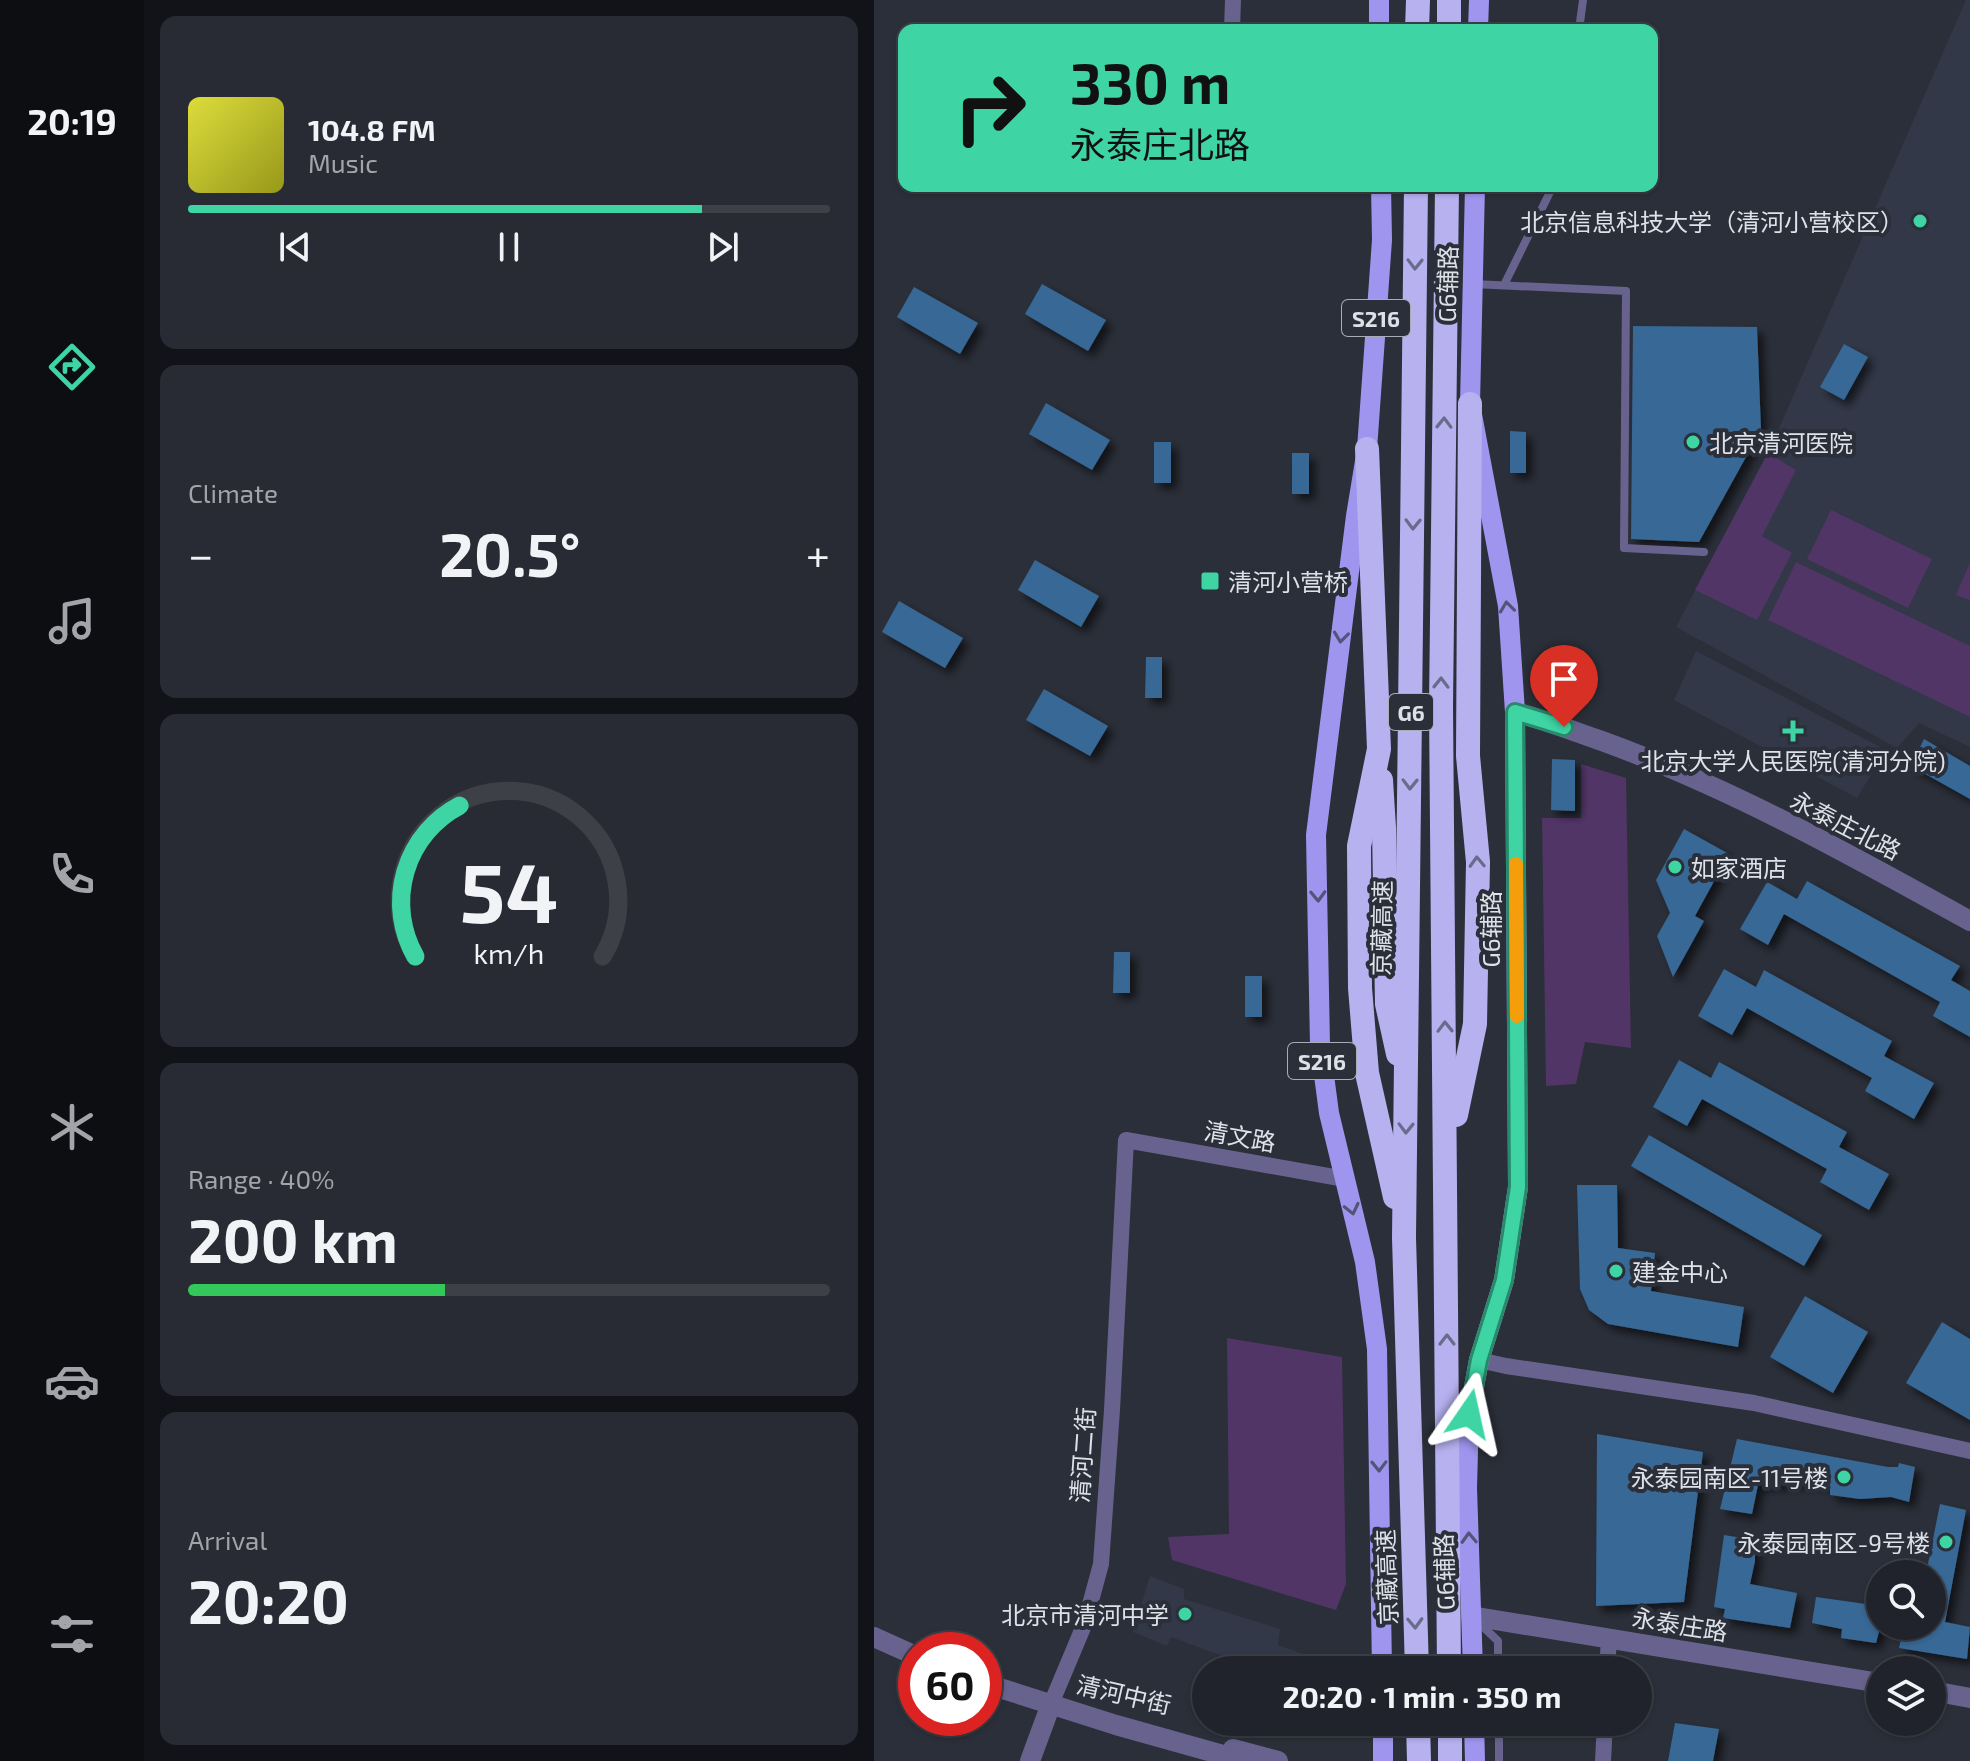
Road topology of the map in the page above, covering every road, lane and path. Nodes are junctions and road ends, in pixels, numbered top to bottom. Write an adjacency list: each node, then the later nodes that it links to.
1 (1233, 0): 7 (street)
2 (1379, 0): 8 (main road)
3 (1418, 0): 9 (highway)
4 (1449, 0): 10 (highway)
5 (1479, 0): 11 (main road)
6 (1583, 0): 12 (lane)
7 (1232, 24)
8 (1379, 24)
9 (1417, 24)
10 (1449, 24)
11 (1478, 24)
12 (1580, 24)
13 (1381, 192): 21 (main road, S216)
14 (1416, 192): 26 (highway, 京藏高速 / G6, one-way to 26)
15 (1447, 192): 28 (highway, G6, one-way to 15)
16 (1475, 192): 18 (main road, G6辅路)
17 (1550, 192): 19 (lane)
18 (1473, 284): 19 (lane); 20 (main road, G6辅路)
19 (1504, 285): 22 (lane)
20 (1470, 404): 23 (main road, G6辅路, one-way to 20); 28 (highway, one-way to 20)
21 (1367, 449): 24 (highway); 29 (main road, S216, one-way to 29)
22 (1704, 552)
23 (1515, 712): 25 (street, 永泰庄北路); 31 (main road, G6辅路)
24 (1379, 749): 26 (highway); 30 (highway)
25 (1970, 921)
26 (1406, 1096): 30 (highway, 京藏高速 / G6, one-way to 30)
27 (1126, 1140): 29 (street, 清文路); 47 (street, 清河二街)
28 (1446, 1161): 39 (highway, G6, one-way to 28)
29 (1345, 1179): 37 (main road, S216, one-way to 37)
30 (1404, 1238): 38 (highway, 京藏高速 / G6, one-way to 38)
31 (1479, 1360): 32 (street); 33 (main road, G6辅路, one-way to 31)
32 (1970, 1451)
33 (1471, 1616): 35 (street, 永泰庄路); 40 (main road, G6辅路); 41 (lane)
34 (874, 1637): 36 (street)
35 (1609, 1639): 42 (street); 43 (street, 永泰庄路)
36 (898, 1648)
37 (1382, 1656)
38 (1417, 1656)
39 (1449, 1656)
40 (1472, 1656)
41 (1498, 1656)
42 (1608, 1656)
43 (1866, 1681)
44 (1002, 1689): 47 (street, 清河中街)
45 (1946, 1694): 46 (street)
46 (1970, 1698)
47 (1051, 1704): 52 (street, 清河二街); 53 (street, 清河中街); 54 (street, 清河中街)
48 (1383, 1736): 55 (main road)
49 (1474, 1736): 56 (main road)
50 (1499, 1736): 57 (lane)
51 (1604, 1736): 58 (street)
52 (1030, 1761)
53 (1244, 1761)
54 (1278, 1761)
55 (1383, 1761)
56 (1475, 1761)
57 (1499, 1761)
58 (1603, 1761)

